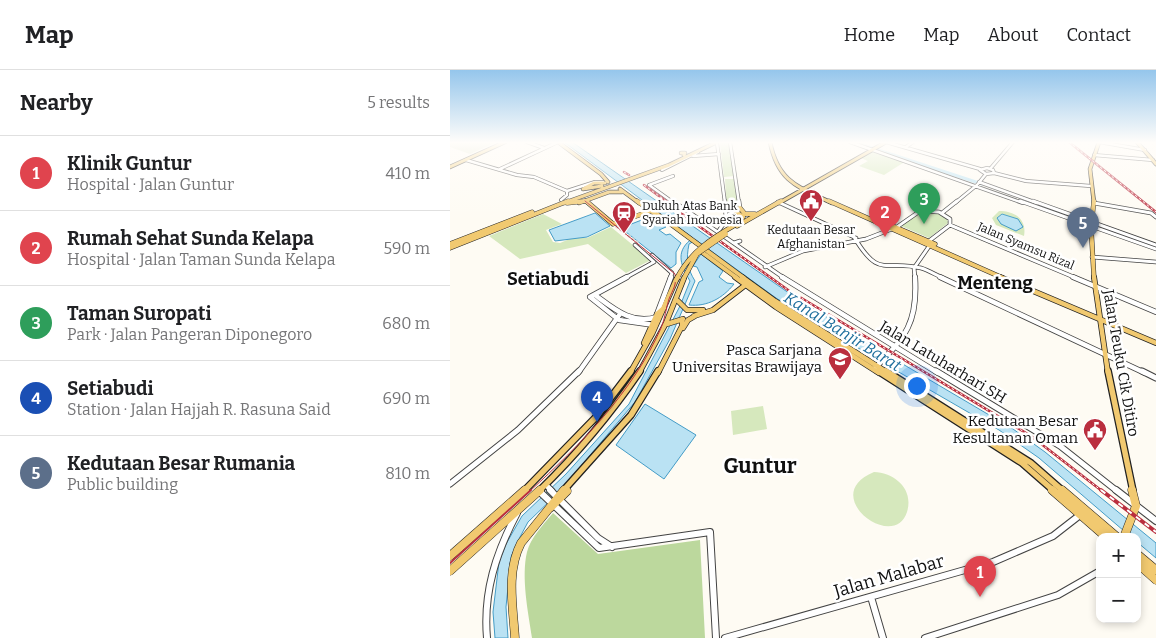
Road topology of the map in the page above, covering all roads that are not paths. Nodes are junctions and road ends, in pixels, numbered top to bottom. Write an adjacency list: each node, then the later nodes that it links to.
1 (500, 169): 23 (street)
2 (595, 169): 15 (main road)
3 (642, 169): 18 (main road)
4 (659, 169): 26 (main road)
5 (665, 169): 42 (street, Jalan Latuharhari SH)
6 (721, 169): 34 (street)
7 (734, 169): 31 (street)
8 (777, 169): 22 (main road)
9 (838, 169): 22 (main road)
10 (934, 169): 19 (street)
11 (975, 169): 14 (street)
12 (988, 169): 14 (street); 16 (street)
13 (1090, 169): 20 (main road, Jalan Teuku Cik Ditiro)
14 (980, 170): 17 (street)
15 (601, 173): 18 (main road); 23 (street)
16 (994, 173): 17 (street); 20 (street)
17 (984, 174): 19 (street)
18 (604, 182): 18 (main road); 23 (street); 25 (main road)
19 (977, 183): 32 (street); 37 (street)
20 (1091, 186): 29 (main road, Jalan Teuku Cik Ditiro)
21 (612, 187): 24 (main road); 27 (main road); 33 (main road)
22 (802, 188): 28 (main road); 30 (main road); 35 (main road)
23 (569, 191): 25 (street)
24 (622, 192): 27 (main road); 33 (main road)
25 (560, 200): 49 (main road)
26 (566, 202): 27 (main road); 52 (main road)
27 (587, 202): 33 (main road)
28 (778, 202): 38 (main road); 43 (street)
29 (1094, 203): 36 (street); 37 (main road, Jalan Teuku Cik Ditiro)
30 (842, 205): 40 (main road); 41 (main road)
31 (738, 210): 34 (street); 35 (main road); 38 (main road)
32 (941, 212): 39 (street); 40 (street)
33 (651, 213): 60 (main road)
34 (727, 214): 42 (street)
35 (755, 214): 38 (main road)
36 (1156, 217)
37 (1091, 224): 51 (street); 55 (main road, Jalan Teuku Cik Ditiro)
38 (736, 225): 63 (main road, bridge); 64 (main road, bridge)
39 (950, 225): 48 (street); 61 (street, Jalan Syamsu Rizal)
40 (897, 227): 41 (street); 48 (main road)
41 (891, 229): 44 (street); 48 (main road)
42 (719, 230): 47 (street, Jalan Latuharhari SH)
43 (854, 237): 44 (street); 46 (street)
44 (864, 240): 46 (street); 53 (street)
45 (740, 241): 47 (street)
46 (857, 242): 53 (street); 58 (street)
47 (734, 243): 58 (street, Jalan Latuharhari SH)
48 (930, 243): 59 (street); 69 (main road)
49 (450, 244)
50 (636, 244): 54 (street)
51 (1156, 247)
52 (450, 248)
53 (862, 249): 59 (street)
54 (644, 250): 57 (street); 62 (street)
55 (1092, 256): 56 (street); 61 (main road, Jalan Teuku Cik Ditiro)
56 (1156, 262)
57 (658, 263): 62 (street); 67 (street)
58 (765, 267): 74 (street, Jalan Latuharhari SH)
59 (914, 268): 74 (street); 76 (street)
60 (746, 283): 63 (main road); 68 (main road); 77 (main road)
61 (1094, 287): 65 (street, Jalan Syamsu Rizal); 69 (main road, Jalan Teuku Cik Ditiro)
62 (594, 297): 66 (street)
63 (679, 302): 71 (main road)
64 (664, 307): 67 (main road); 78 (main road)
65 (1156, 312)
66 (618, 315): 67 (street); 72 (street); 80 (street)
67 (657, 315): 72 (main road)
68 (695, 316): 70 (main road); 75 (main road)
69 (1098, 316): 73 (main road); 76 (main road, Jalan Teuku Cik Ditiro)
70 (681, 320): 71 (main road); 75 (main road)
71 (669, 324): 81 (main road)
72 (654, 325): 78 (main road)
73 (1156, 341)
74 (895, 347): 77 (street); 84 (street, Jalan Latuharhari SH)
75 (671, 350): 83 (main road)
76 (1105, 355): 79 (street); 84 (main road, Jalan Teuku Cik Ditiro)
77 (877, 366): 85 (main road)
78 (628, 375): 97 (main road)
79 (1156, 378)
80 (450, 484)
81 (548, 487): 82 (main road); 83 (street)
82 (541, 493): 86 (street); 88 (main road)
83 (558, 497): 86 (main road); 96 (street)
84 (1130, 497): 87 (main road, Jalan Teuku Cik Ditiro)
85 (1071, 503): 89 (main road); 92 (main road)
86 (551, 505): 96 (street); 106 (main road)
87 (1136, 506): 90 (street); 93 (main road)
88 (519, 510): 94 (main road); 95 (street)
89 (1080, 515): 91 (main road); 104 (street, Jalan Malabar)
90 (1156, 521)
91 (1101, 533)
92 (1111, 533)
93 (1126, 533)
94 (491, 536): 95 (street); 101 (main road)
95 (500, 543): 105 (street)
96 (612, 547): 107 (street)
97 (450, 554)
98 (1141, 557): 100 (main road)
99 (1141, 567): 103 (main road)
100 (1156, 570)
101 (450, 571)
102 (1096, 573): 110 (street)
103 (1156, 580)
104 (871, 597): 108 (street, Jalan Malabar); 109 (street)
105 (487, 638)
106 (515, 638)
107 (716, 638)
108 (725, 638)
109 (883, 638)
110 (925, 638)

